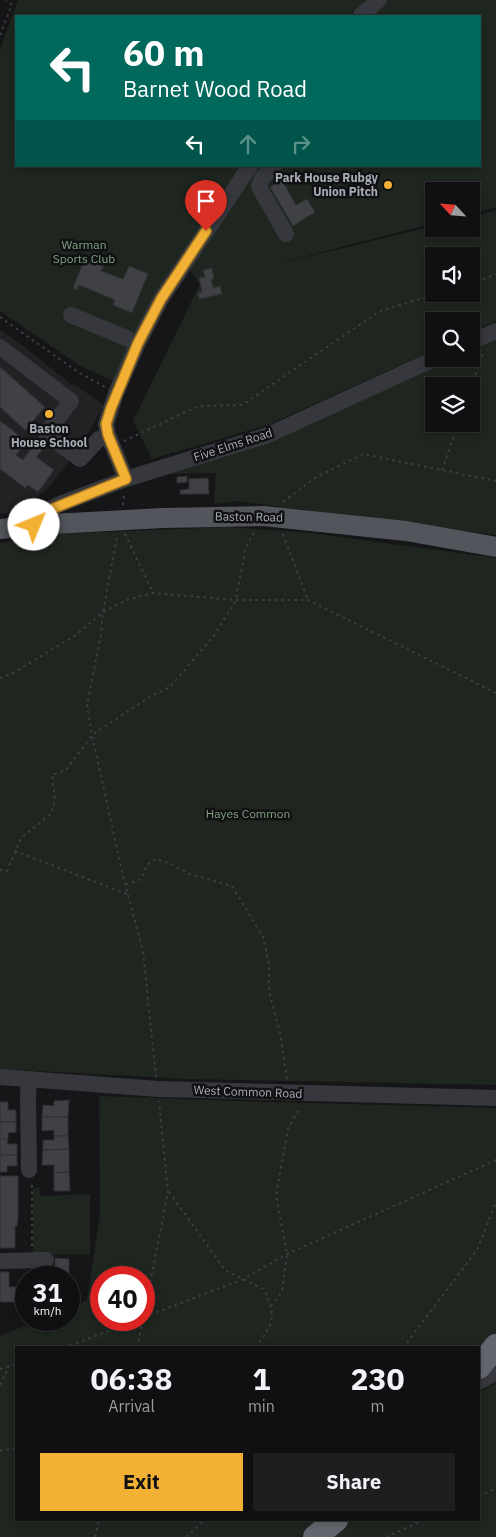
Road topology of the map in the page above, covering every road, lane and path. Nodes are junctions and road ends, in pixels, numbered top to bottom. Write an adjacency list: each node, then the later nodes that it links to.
1 (6, 0): 4 (path)
2 (10, 0): 4 (path)
3 (379, 0): 5 (street)
4 (12, 5): 6 (path)
5 (361, 15)
6 (0, 35)
7 (249, 167): 17 (street)
8 (273, 167): 9 (street)
9 (286, 234)
10 (496, 274): 11 (path)
11 (480, 280)
12 (425, 297): 23 (path)
13 (71, 315): 17 (street)
14 (0, 317): 21 (path)
15 (493, 332): 16 (street); 20 (path)
16 (480, 338)
17 (138, 343): 21 (street)
18 (0, 347): 23 (street)
19 (425, 363): 25 (street, Five Elms Road)
20 (475, 377)
21 (116, 393): 23 (street)
22 (455, 432): 24 (path)
23 (111, 440): 25 (street)
24 (442, 470): 26 (path); 27 (path)
25 (126, 479): 28 (street, Five Elms Road)
26 (496, 481)
27 (270, 516): 28 (main road, Baston Road); 32 (main road, Baston Road); 34 (path); 35 (path)
28 (34, 525): 29 (main road, Baston Road)
29 (0, 529)
30 (125, 534): 33 (path)
31 (116, 539): 36 (path)
32 (496, 547)
33 (153, 593): 34 (path); 36 (path)
34 (235, 600): 35 (path); 39 (path)
35 (308, 600): 38 (path)
36 (103, 612): 37 (path); 39 (path)
37 (0, 678)
38 (496, 693)
39 (92, 735): 40 (path); 42 (path)
40 (15, 851): 41 (path); 43 (path)
41 (0, 870)
42 (126, 885): 43 (path); 47 (path)
43 (128, 895): 46 (path)
44 (0, 1078): 45 (street, West Common Road)
45 (29, 1079): 46 (street, West Common Road); 50 (street)
46 (158, 1089): 47 (street, West Common Road); 51 (path)
47 (290, 1094): 48 (street, West Common Road); 53 (path)
48 (496, 1098)
49 (496, 1160): 53 (path)
50 (29, 1170): 55 (path)
51 (168, 1192): 56 (path); 57 (path)
52 (496, 1202): 65 (path)
53 (287, 1254): 57 (path); 58 (path)
54 (0, 1260): 55 (street)
55 (39, 1261)
56 (153, 1266)
57 (244, 1278): 58 (path); 59 (path)
58 (271, 1306): 64 (path)
59 (155, 1312)
60 (108, 1331): 62 (path)
61 (141, 1331): 63 (path)
62 (69, 1346)
63 (138, 1346)
64 (257, 1346)
65 (405, 1346)
66 (496, 1346): 69 (highway)
67 (15, 1364): 68 (path)
68 (9, 1366): 70 (path); 73 (path)
69 (480, 1366)
70 (0, 1369)
71 (496, 1372): 72 (street)
72 (480, 1381)
73 (0, 1385)
74 (15, 1448): 75 (path)
75 (0, 1451)
76 (496, 1488): 77 (path)
77 (480, 1496)
78 (99, 1521): 82 (path)
79 (204, 1521): 83 (path)
80 (335, 1521): 84 (highway)
81 (422, 1521): 85 (path)
82 (95, 1537)
83 (186, 1537)
84 (315, 1537)
85 (386, 1537)

